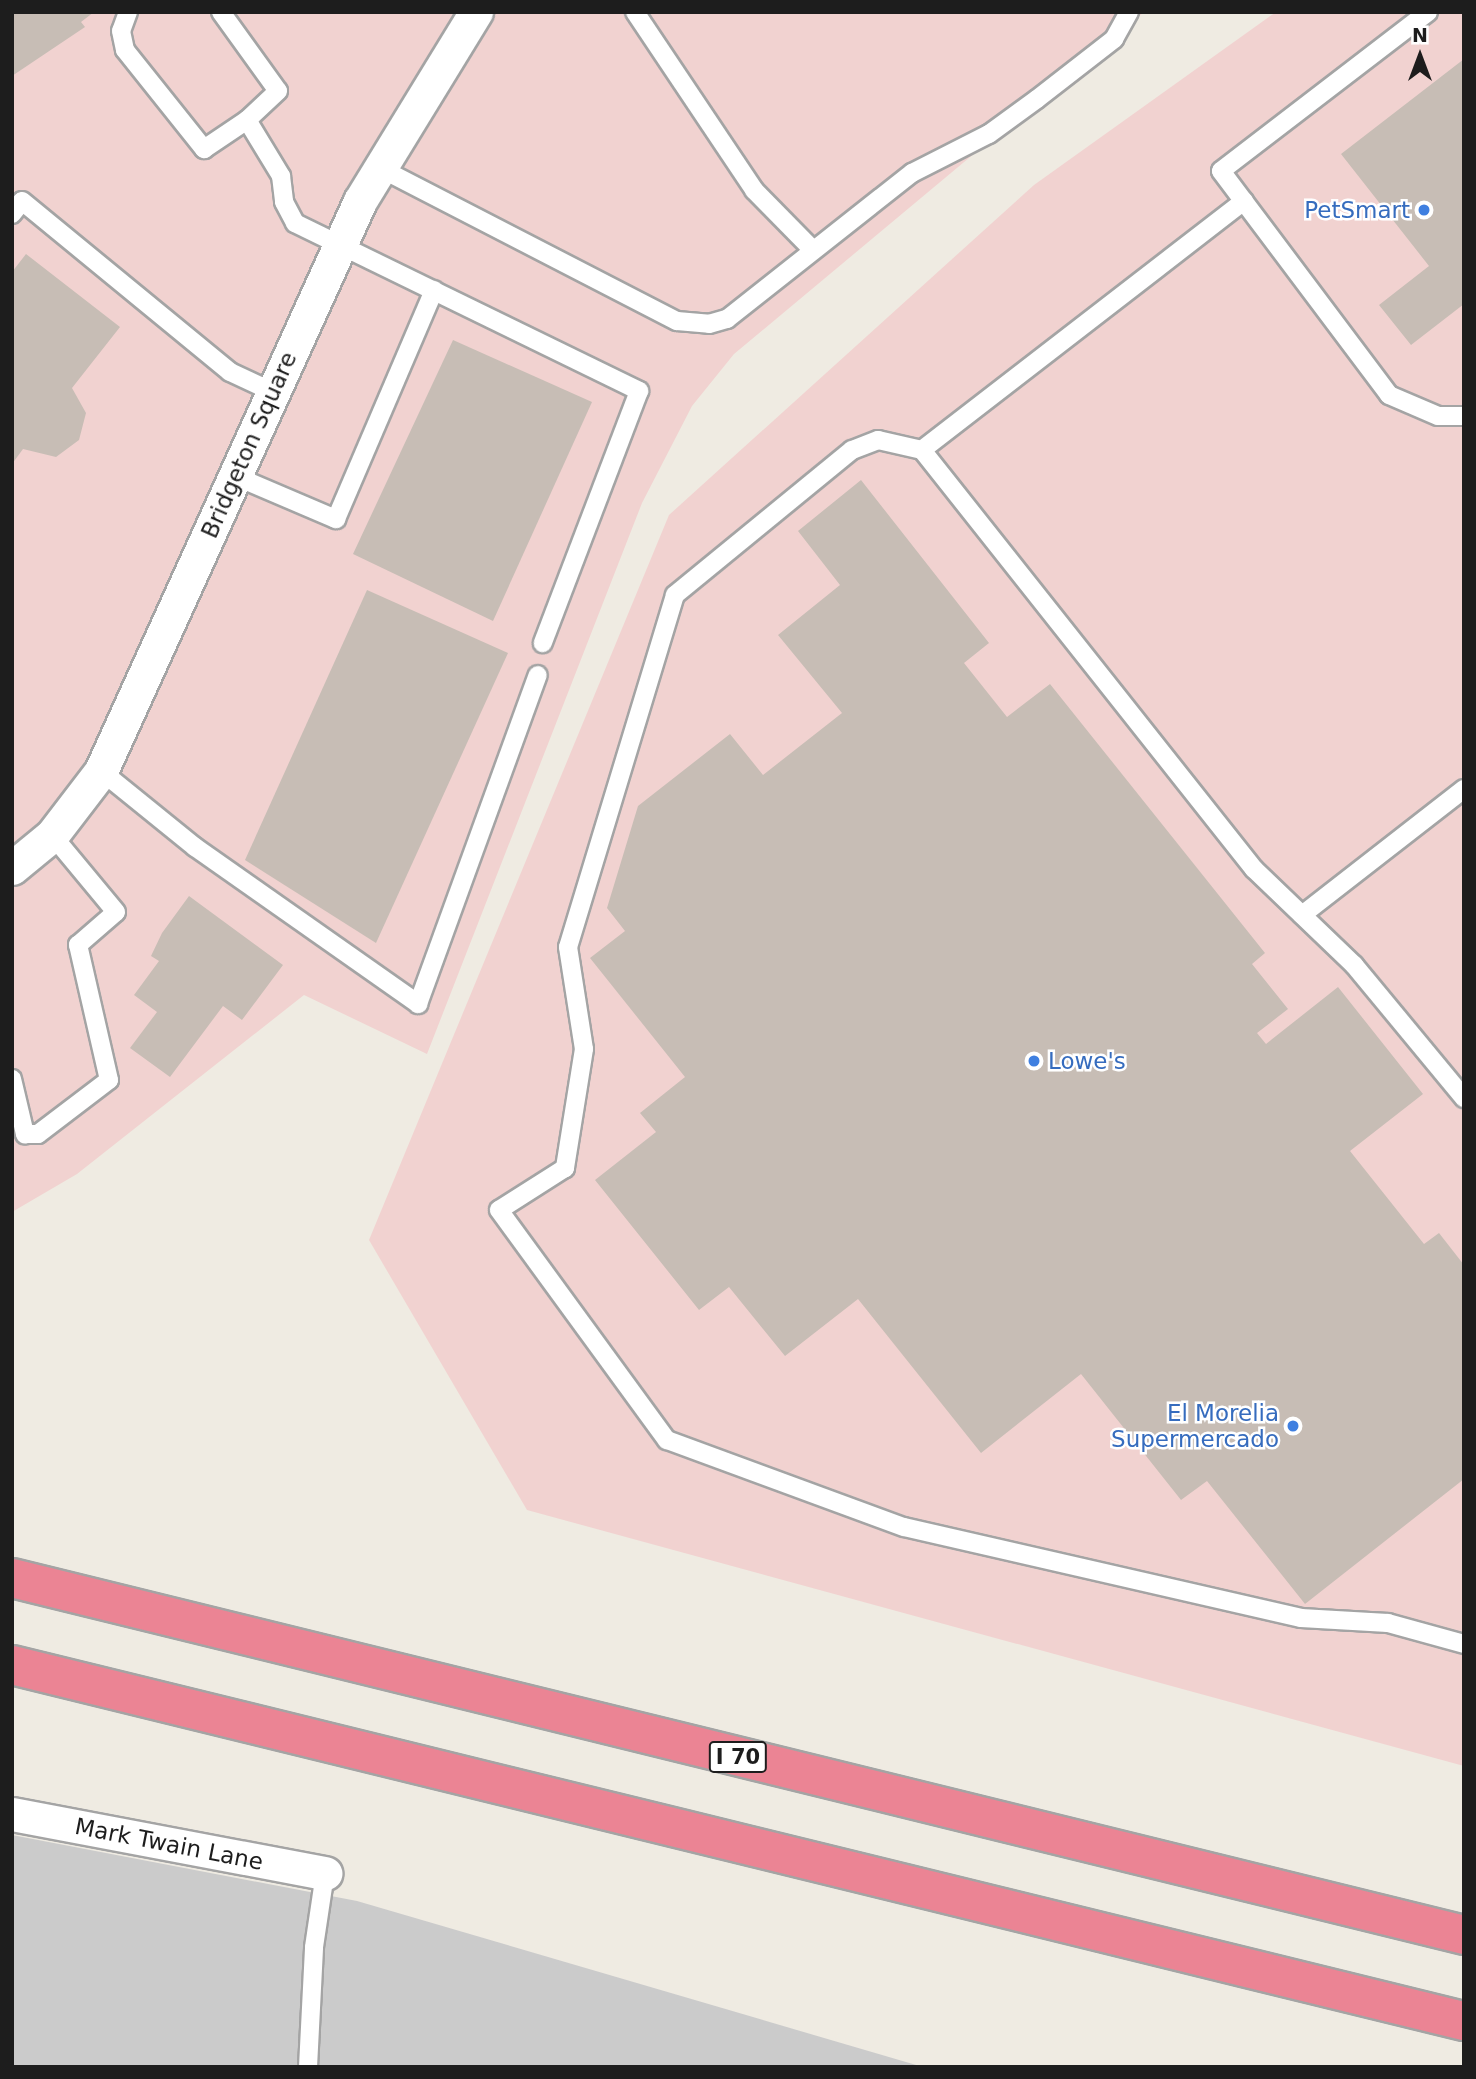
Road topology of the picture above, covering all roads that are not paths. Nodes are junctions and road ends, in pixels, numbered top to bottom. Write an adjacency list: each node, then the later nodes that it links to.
1 (128, 12): 7 (lane)
2 (221, 12): 7 (lane)
3 (476, 12): 8 (street, Bridgeton Square)
4 (635, 12): 12 (lane)
5 (1129, 12): 12 (lane)
6 (1428, 12): 9 (lane)
7 (247, 120): 11 (lane)
8 (378, 167): 11 (street, Bridgeton Square); 12 (lane)
9 (1244, 201): 15 (lane); 16 (lane)
10 (12, 214): 14 (lane)
11 (339, 244): 13 (lane); 14 (street, Bridgeton Square)
12 (812, 248)
13 (434, 290): 17 (lane); 18 (lane)
14 (273, 392): 17 (street, Bridgeton Square)
15 (1464, 416)
16 (922, 450): 24 (lane); 28 (lane)
17 (235, 476): 20 (street, Bridgeton Square)
18 (542, 643)
19 (538, 675): 20 (lane)
20 (102, 771): 22 (street, Bridgeton Square)
21 (1464, 789): 24 (lane)
22 (52, 835): 23 (street, Bridgeton Square); 25 (lane)
23 (12, 868)
24 (1302, 915): 26 (lane)
25 (12, 1079)
26 (1464, 1098)
27 (12, 1578): 32 (highway, I 70)
28 (1464, 1644)
29 (12, 1665): 33 (highway)
30 (12, 1814): 31 (street, Mark Twain Lane)
31 (325, 1873): 34 (lane)
32 (1464, 1935)
33 (1464, 2021)
34 (308, 2067)

